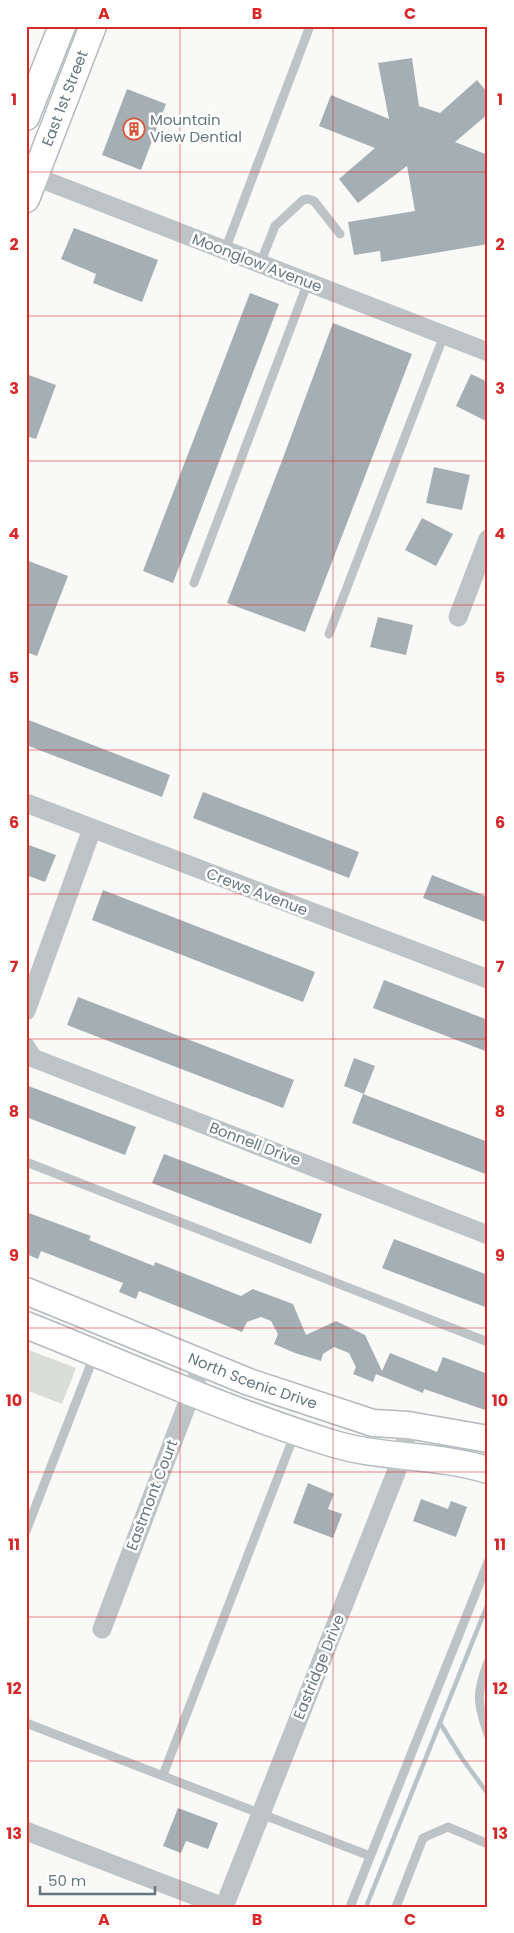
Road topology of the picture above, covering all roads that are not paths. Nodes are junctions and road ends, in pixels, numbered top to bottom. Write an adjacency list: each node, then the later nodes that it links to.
1 (62, 26): 4 (main road, East 1st Street)
2 (93, 26): 5 (main road, East 1st Street)
3 (310, 26): 7 (lane)
4 (26, 117)
5 (29, 183): 7 (street, Moonglow Avenue)
6 (340, 234): 8 (lane)
7 (225, 250): 8 (street, Moonglow Avenue)
8 (260, 264): 9 (street, Moonglow Avenue)
9 (308, 282): 10 (street, Moonglow Avenue); 13 (lane)
10 (444, 335): 11 (street, Moonglow Avenue); 15 (lane)
11 (488, 352)
12 (488, 539): 14 (street)
13 (194, 582)
14 (458, 617)
15 (329, 634)
16 (26, 803): 17 (street, Crews Avenue)
17 (92, 830): 18 (street, Crews Avenue); 19 (street)
18 (488, 979)
19 (26, 1012)
20 (26, 1047): 22 (street, Bonnell Drive)
21 (26, 1162): 25 (lane)
22 (488, 1235)
23 (26, 1291): 27 (main road, North Scenic Drive)
24 (26, 1325): 26 (main road, North Scenic Drive)
25 (488, 1342)
26 (95, 1352): 28 (main road, North Scenic Drive); 34 (lane)
27 (203, 1362): 28 (street, Eastmont Court); 29 (main road, North Scenic Drive)
28 (191, 1392): 30 (main road, North Scenic Drive); 36 (street, Eastmont Court)
29 (408, 1425): 31 (main road, North Scenic Drive); 32 (street, Eastridge Drive)
30 (296, 1430): 32 (main road, North Scenic Drive); 40 (lane)
31 (488, 1438)
32 (403, 1455): 33 (main road, North Scenic Drive); 41 (street, Eastridge Drive)
33 (488, 1470)
34 (26, 1531)
35 (488, 1562): 44 (lane)
36 (102, 1629)
37 (488, 1662): 39 (lane)
38 (26, 1723): 40 (lane)
39 (488, 1734)
40 (162, 1775): 41 (lane)
41 (261, 1813): 44 (lane); 45 (street, Eastridge Drive)
42 (26, 1831): 45 (street)
43 (488, 1844): 47 (lane)
44 (370, 1856): 46 (lane)
45 (224, 1907)
46 (350, 1907)
47 (396, 1907)

